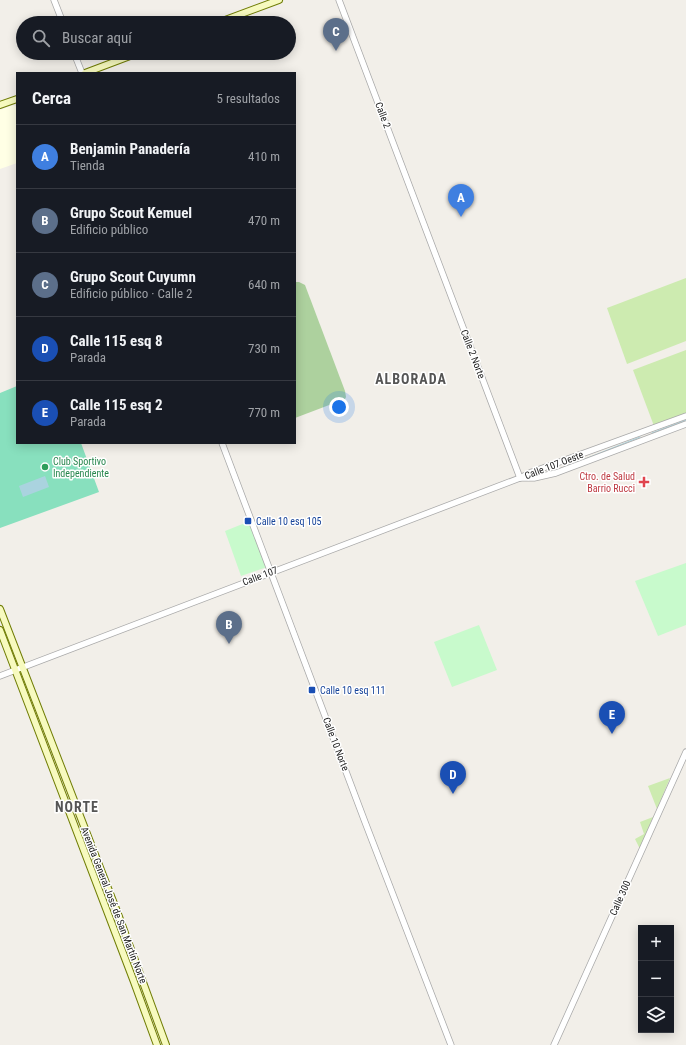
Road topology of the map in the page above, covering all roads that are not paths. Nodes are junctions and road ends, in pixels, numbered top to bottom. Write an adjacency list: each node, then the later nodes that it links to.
1 (54, 0): 4 (street)
2 (279, 0): 5 (main road)
3 (339, 0): 12 (street, Calle 2)
4 (60, 16)
5 (236, 16)
6 (77, 60): 8 (street)
7 (119, 60): 9 (main road)
8 (82, 72)
9 (88, 72)
10 (16, 99): 11 (main road)
11 (0, 105)
12 (426, 229): 16 (street, Calle 2 Norte)
13 (686, 416): 16 (street, Calle 107 Oeste)
14 (686, 424): 16 (street, Calle 107 Oeste)
15 (222, 444): 17 (street, Calle 10 Norte)
16 (520, 478): 17 (street, Calle 107)
17 (271, 572): 20 (street, Calle 107); 26 (street, Calle 10 Norte)
18 (0, 609): 20 (main road, Avenida General José de San Martín Norte)
19 (0, 630): 21 (main road, Avenida General José de San Martín Norte)
20 (23, 667): 21 (street, Calle 107); 25 (main road, Avenida General José de San Martín Norte)
21 (16, 670): 22 (street, Calle 107); 24 (main road, Avenida General José de San Martín Norte)
22 (0, 676)
23 (686, 752): 27 (street, Calle 300)
24 (157, 1045)
25 (166, 1045)
26 (451, 1045)
27 (554, 1045)

